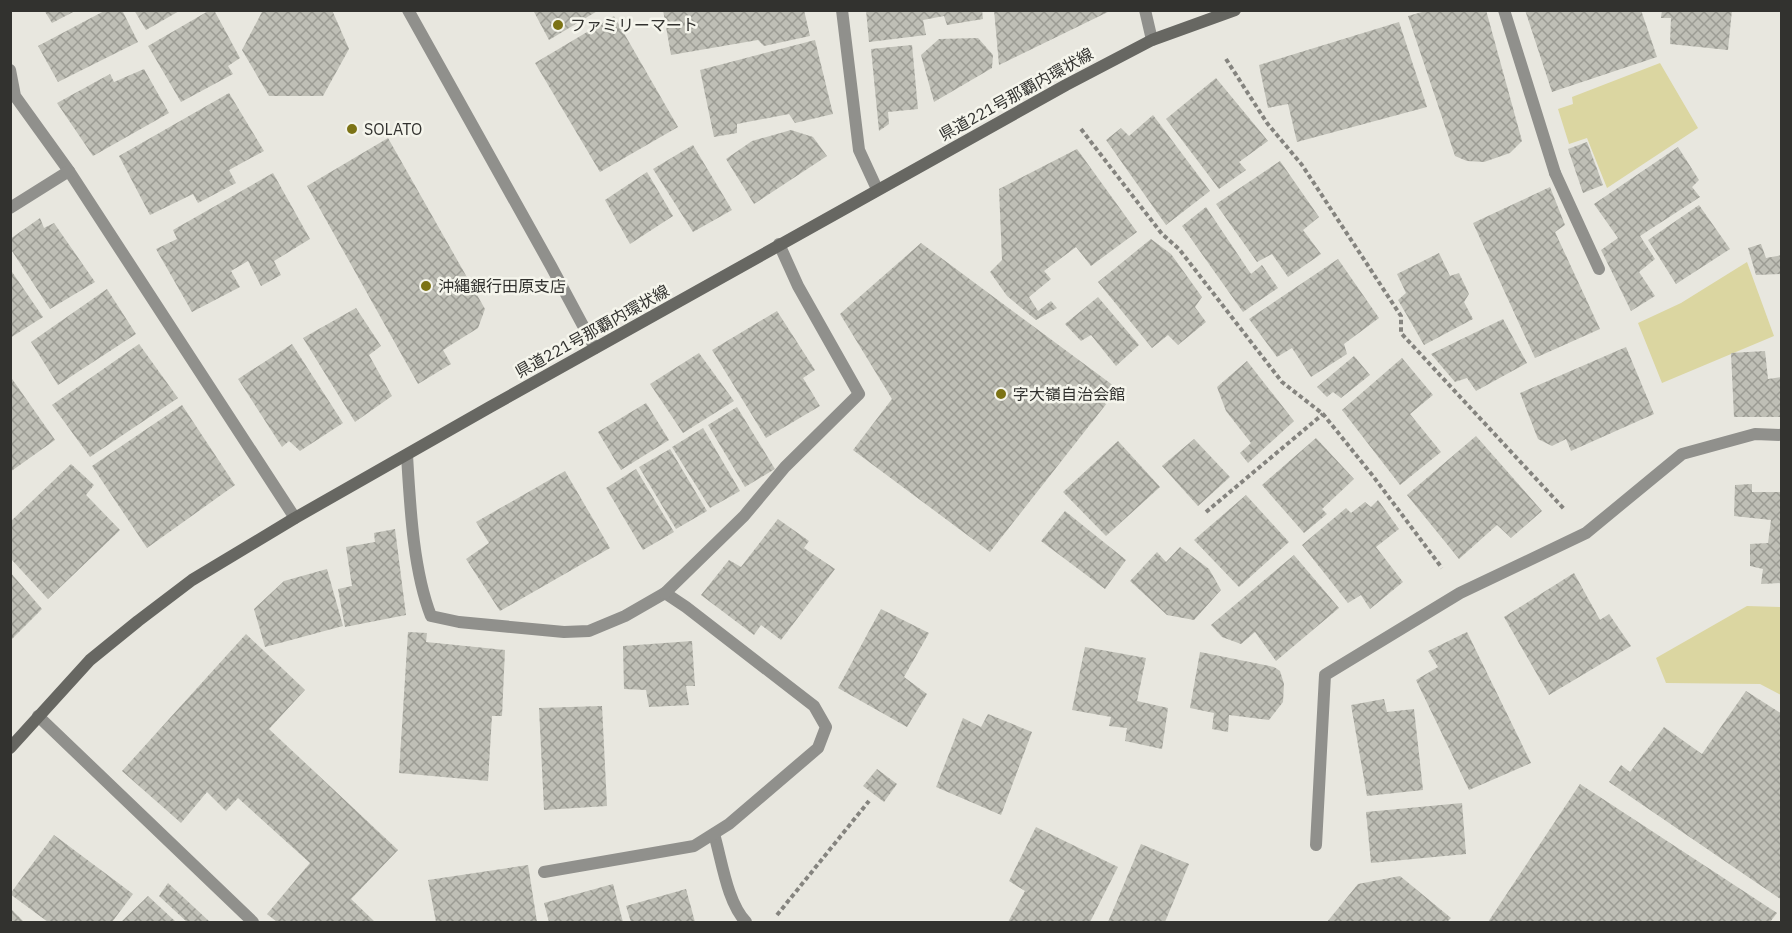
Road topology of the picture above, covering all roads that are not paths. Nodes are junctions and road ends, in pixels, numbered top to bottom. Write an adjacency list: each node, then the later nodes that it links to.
1 (408, 10): 13 (street)
2 (842, 10): 9 (street)
3 (1145, 10): 6 (street)
4 (1235, 10): 6 (main road, 県道221号那覇内環状線)
5 (1504, 10): 12 (street)
6 (1152, 40): 9 (main road, 県道221号那覇内環状線)
7 (10, 70): 8 (street)
8 (69, 171): 10 (street); 16 (street)
9 (877, 189): 11 (main road, 県道221号那覇内環状線)
10 (10, 208)
11 (778, 244): 13 (main road, 県道221号那覇内環状線); 17 (street)
12 (1599, 269)
13 (595, 348): 15 (main road, 県道221号那覇内環状線)
14 (1782, 435): 21 (street)
15 (407, 455): 16 (main road, 県道221号那覇内環状線); 17 (street)
16 (295, 518): 18 (main road, 県道221号那覇内環状線)
17 (665, 593): 20 (street)
18 (38, 716): 19 (main road, 県道221号那覇内環状線); 23 (street)
19 (10, 748)
20 (714, 834): 22 (street); 24 (street)
21 (1316, 845)
22 (544, 872)
23 (252, 922)
24 (746, 922)

